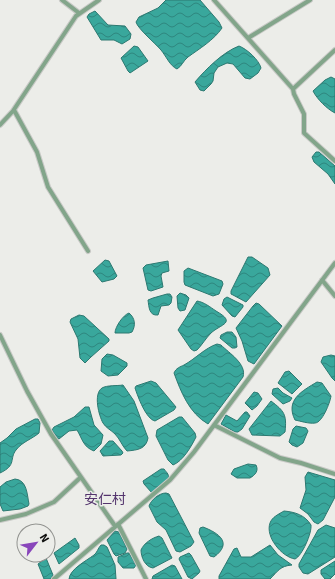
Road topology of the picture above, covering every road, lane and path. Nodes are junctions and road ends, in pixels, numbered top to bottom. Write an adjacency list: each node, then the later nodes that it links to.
1 (62, 0): 5 (street)
2 (99, 0): 5 (street)
3 (214, 0): 6 (street)
4 (310, 0): 6 (street)
5 (79, 13): 9 (street)
6 (248, 38): 8 (street)
7 (335, 50): 8 (street)
8 (293, 89): 11 (street)
9 (14, 110): 10 (street); 12 (street)
10 (0, 125)
11 (335, 161)
12 (88, 250)
13 (335, 263): 14 (street)
14 (322, 280): 15 (street); 17 (street)
15 (335, 296)
16 (0, 335): 19 (street)
17 (214, 425): 18 (street); 21 (street)
18 (335, 474)
19 (80, 477): 20 (street); 21 (street)
20 (0, 520)
21 (117, 525): 22 (street); 23 (street)
22 (54, 579)
23 (146, 579)

